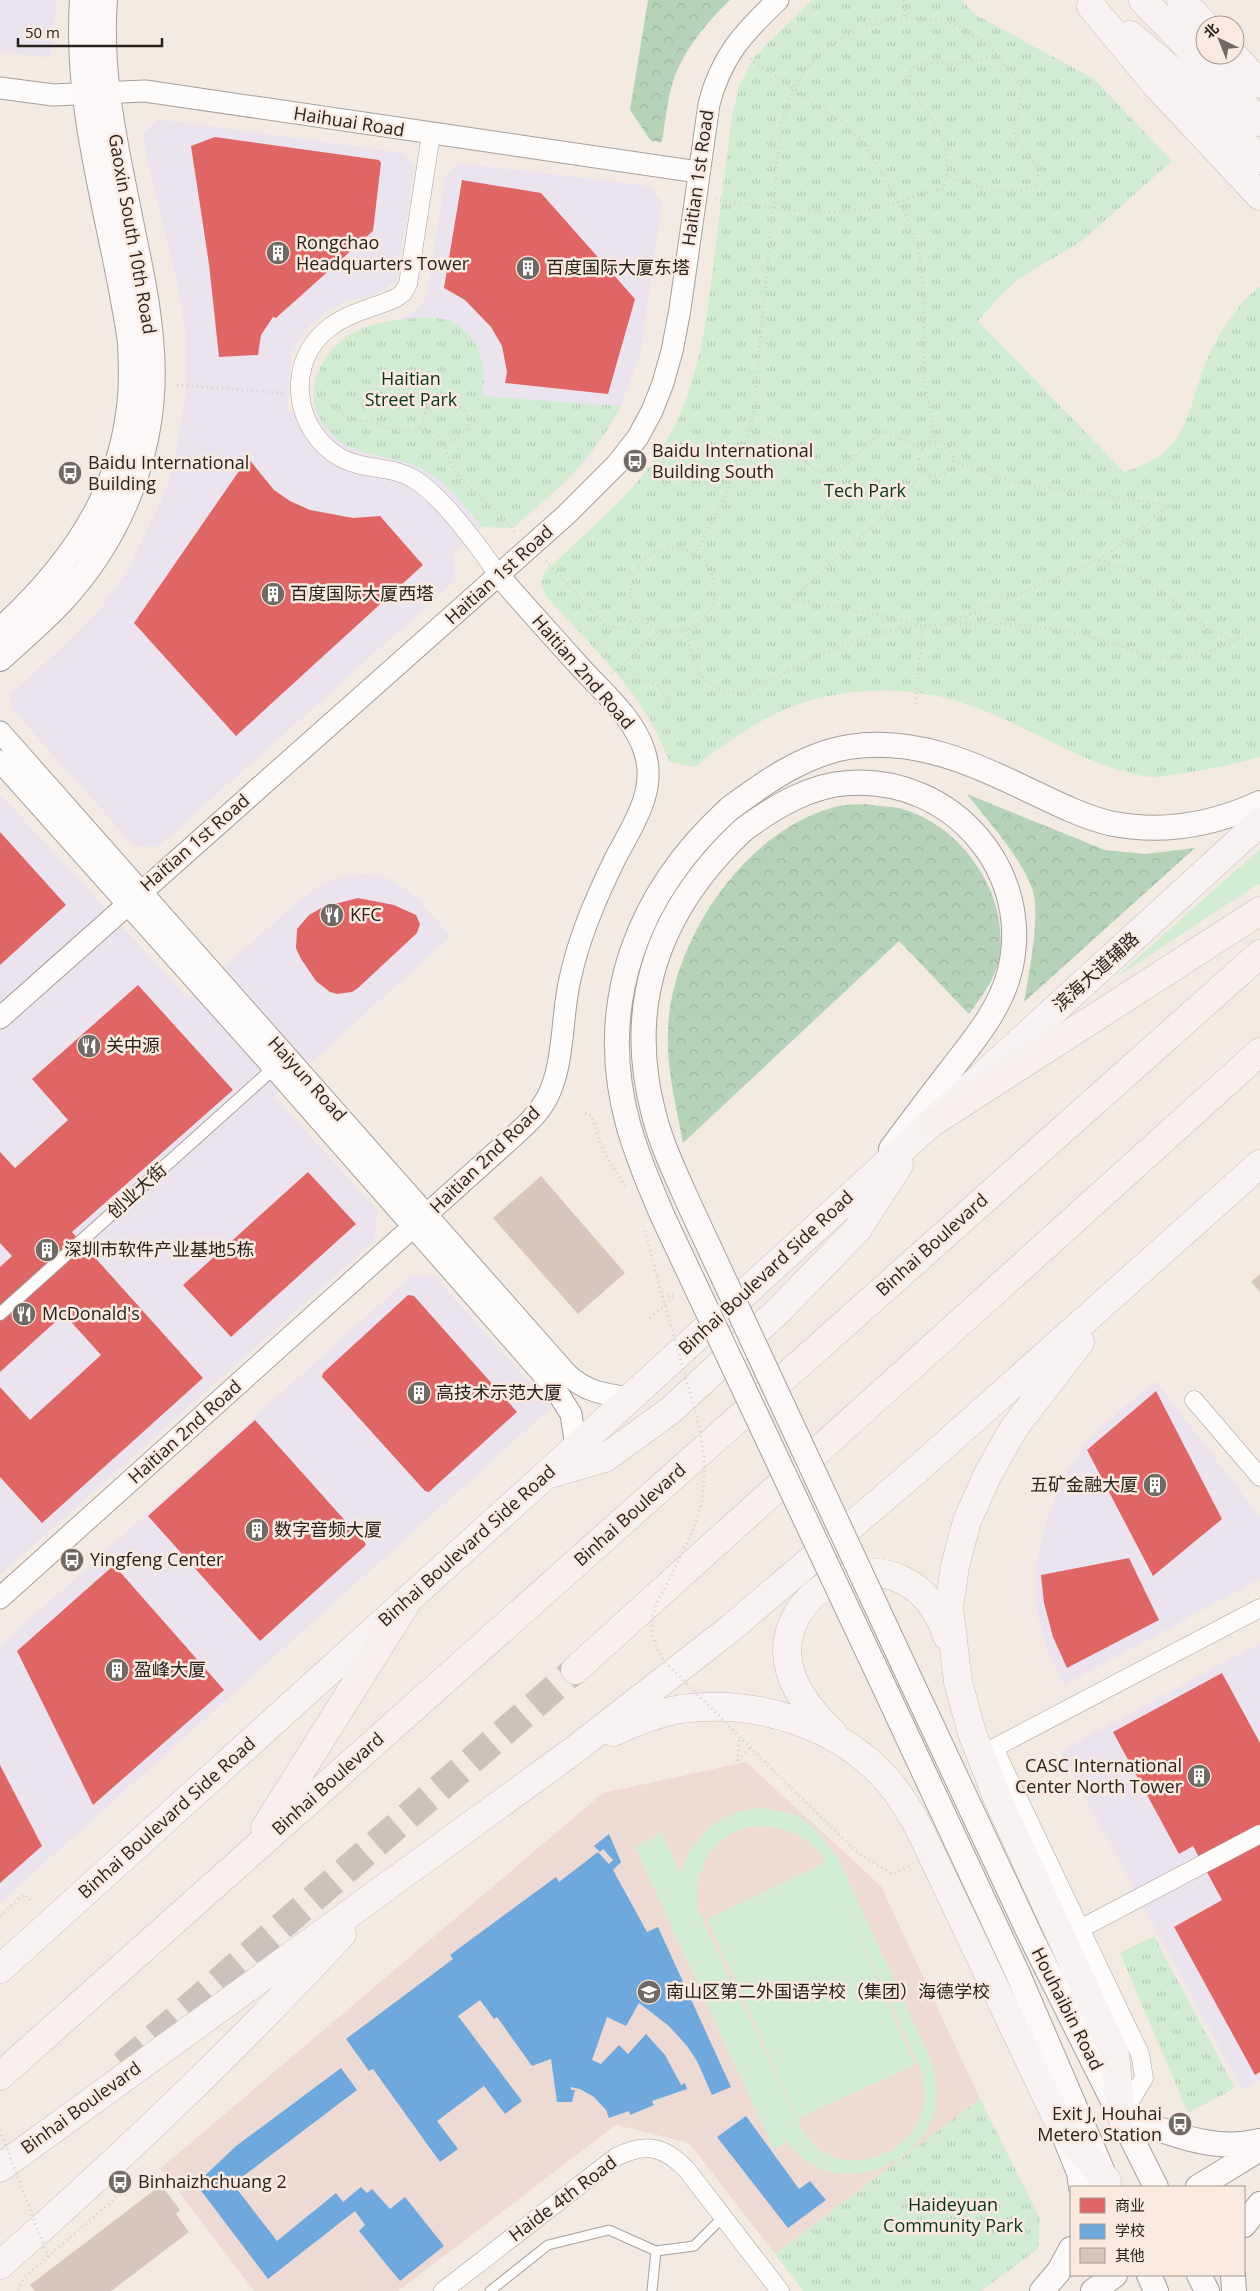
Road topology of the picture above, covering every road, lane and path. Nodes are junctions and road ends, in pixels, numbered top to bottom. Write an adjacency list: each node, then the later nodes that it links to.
1 (82, 0): 17 (main road, Gaoxin South 10th Road)
2 (105, 0): 16 (main road, Gaoxin South 10th Road)
3 (778, 0): 21 (street, Haitian 1st Road)
4 (904, 0): 9 (path)
5 (1143, 0): 18 (main road)
6 (1181, 0): 8 (main road)
7 (1087, 3): 20 (main road); 23 (main road)
8 (1195, 15)
9 (905, 17): 11 (path); 14 (path)
10 (744, 56): 14 (path)
11 (996, 57): 22 (path); 22 (path)
12 (1242, 65): 13 (main road)
13 (1260, 84)
14 (793, 87): 25 (path); 26 (path)
15 (0, 88): 17 (street, Haihuai Road)
16 (107, 93): 17 (street, Haihuai Road); 19 (street, Haihuai Road); 49 (main road, Gaoxin South 10th Road)
17 (84, 95): 45 (main road, Gaoxin South 10th Road)
18 (1260, 122)
19 (431, 134): 21 (street, Haihuai Road); 28 (street)
20 (1260, 160)
21 (698, 172): 40 (street, Haitian 1st Road)
22 (948, 177): 25 (path)
23 (1260, 196)
24 (712, 199): 26 (path)
25 (897, 200): 26 (path); 31 (path)
26 (771, 209): 30 (path)
27 (177, 385): 28 (path)
28 (299, 394): 29 (path); 40 (street)
29 (421, 428): 32 (path); 32 (path)
30 (750, 430): 33 (path); 37 (path)
31 (936, 442): 33 (path); 34 (path)
32 (444, 447): 36 (path)
33 (923, 449): 35 (path)
34 (953, 461): 35 (path); 38 (path)
35 (926, 472): 42 (path)
36 (517, 534)
37 (695, 555): 41 (path); 47 (path)
38 (1099, 560): 43 (path); 48 (path)
39 (546, 561): 41 (path)
40 (498, 576): 58 (street, Haitian 1st Road); 69 (street, Haitian 2nd Road)
41 (639, 616): 46 (path)
42 (923, 626): 43 (path); 47 (path); 53 (path)
43 (944, 626): 48 (path)
44 (1260, 628): 48 (path)
45 (0, 630)
46 (660, 630): 47 (path); 50 (path)
47 (687, 630)
48 (1235, 640)
49 (0, 659)
50 (626, 661)
51 (616, 670): 52 (path)
52 (670, 702)
53 (915, 706)
54 (0, 732): 58 (street, Haiyun Road)
55 (0, 761): 58 (street, Haiyun Road)
56 (1260, 803): 103 (main road, Houhaibin Road, bridge)
57 (1260, 822): 65 (main road, 滨海大道辅路)
58 (133, 898): 61 (street, Haitian 1st Road); 63 (street, Haiyun Road); 69 (street, Haiyun Road)
59 (1260, 911): 65 (highway)
60 (1260, 954): 90 (highway, Binhai Boulevard)
61 (0, 1018)
62 (1260, 1052): 84 (highway)
63 (274, 1068): 69 (street, Haiyun Road); 73 (street, 创业大街)
64 (585, 1113): 68 (path)
65 (926, 1128): 67 (main road, Binhai Boulevard Side Road); 78 (main road)
66 (1260, 1164): 71 (main road, Binhai Boulevard)
67 (865, 1183): 75 (main road, Binhai Boulevard Side Road); 98 (main road, Houhaibin Road, bridge)
68 (630, 1193)
69 (421, 1221): 75 (street, Haiyun Road); 77 (street, Haiyun Road); 80 (street, Haitian 2nd Road)
70 (643, 1226): 72 (path, bridge)
71 (1133, 1276): 83 (main road); 88 (main road, Binhai Boulevard)
72 (663, 1297): 74 (path); 87 (path, bridge)
73 (0, 1314)
74 (650, 1318)
75 (630, 1398): 77 (main road, Binhai Boulevard Side Road)
76 (1194, 1400): 79 (street)
77 (576, 1448): 78 (main road, Binhai Boulevard Side Road)
78 (547, 1474): 81 (main road, Binhai Boulevard Side Road)
79 (1260, 1477)
80 (0, 1598)
81 (409, 1599): 90 (highway); 96 (main road, Binhai Boulevard Side Road)
82 (1260, 1608): 95 (street)
83 (953, 1656): 86 (main road); 98 (main road)
84 (575, 1670)
85 (740, 1737): 87 (path)
86 (842, 1743): 88 (main road); 103 (main road)
87 (751, 1747): 91 (path, bridge)
88 (573, 1751): 92 (main road, Binhai Boulevard)
89 (1260, 1834): 95 (street)
90 (247, 1856): 97 (highway, Binhai Boulevard)
91 (918, 1862)
92 (380, 1894): 102 (main road, Binhai Boulevard); 115 (main road)
93 (32, 1902): 94 (path)
94 (0, 1916)
95 (1080, 1929): 98 (street)
96 (0, 1969)
97 (0, 2076)
98 (1121, 2116): 100 (main road); 104 (main road, Houhaibin Road)
99 (0, 2130): 114 (path, bridge)
100 (1260, 2141)
101 (1260, 2149): 105 (main road)
102 (0, 2168)
103 (1099, 2185)
104 (1156, 2186)
105 (1200, 2186)
106 (118, 2191): 114 (path)
107 (1260, 2193): 108 (main road)
108 (1245, 2200)
109 (1260, 2204): 111 (main road)
110 (723, 2217): 112 (lane); 122 (street, Haide 4th Road); 125 (street, Haide 4th Road)
111 (1245, 2224)
112 (656, 2251): 123 (lane); 124 (lane)
113 (1070, 2251): 126 (main road)
114 (48, 2257): 121 (path, bridge)
115 (0, 2265)
116 (1070, 2275): 127 (main road)
117 (1114, 2276): 128 (main road)
118 (1148, 2276): 129 (main road)
119 (1200, 2276): 130 (main road)
120 (1233, 2276): 131 (main road)
121 (18, 2291)
122 (443, 2291)
123 (490, 2291)
124 (652, 2291)
125 (780, 2291)
126 (1042, 2291)
127 (1047, 2291)
128 (1093, 2291)
129 (1156, 2291)
130 (1207, 2291)
131 (1234, 2291)

